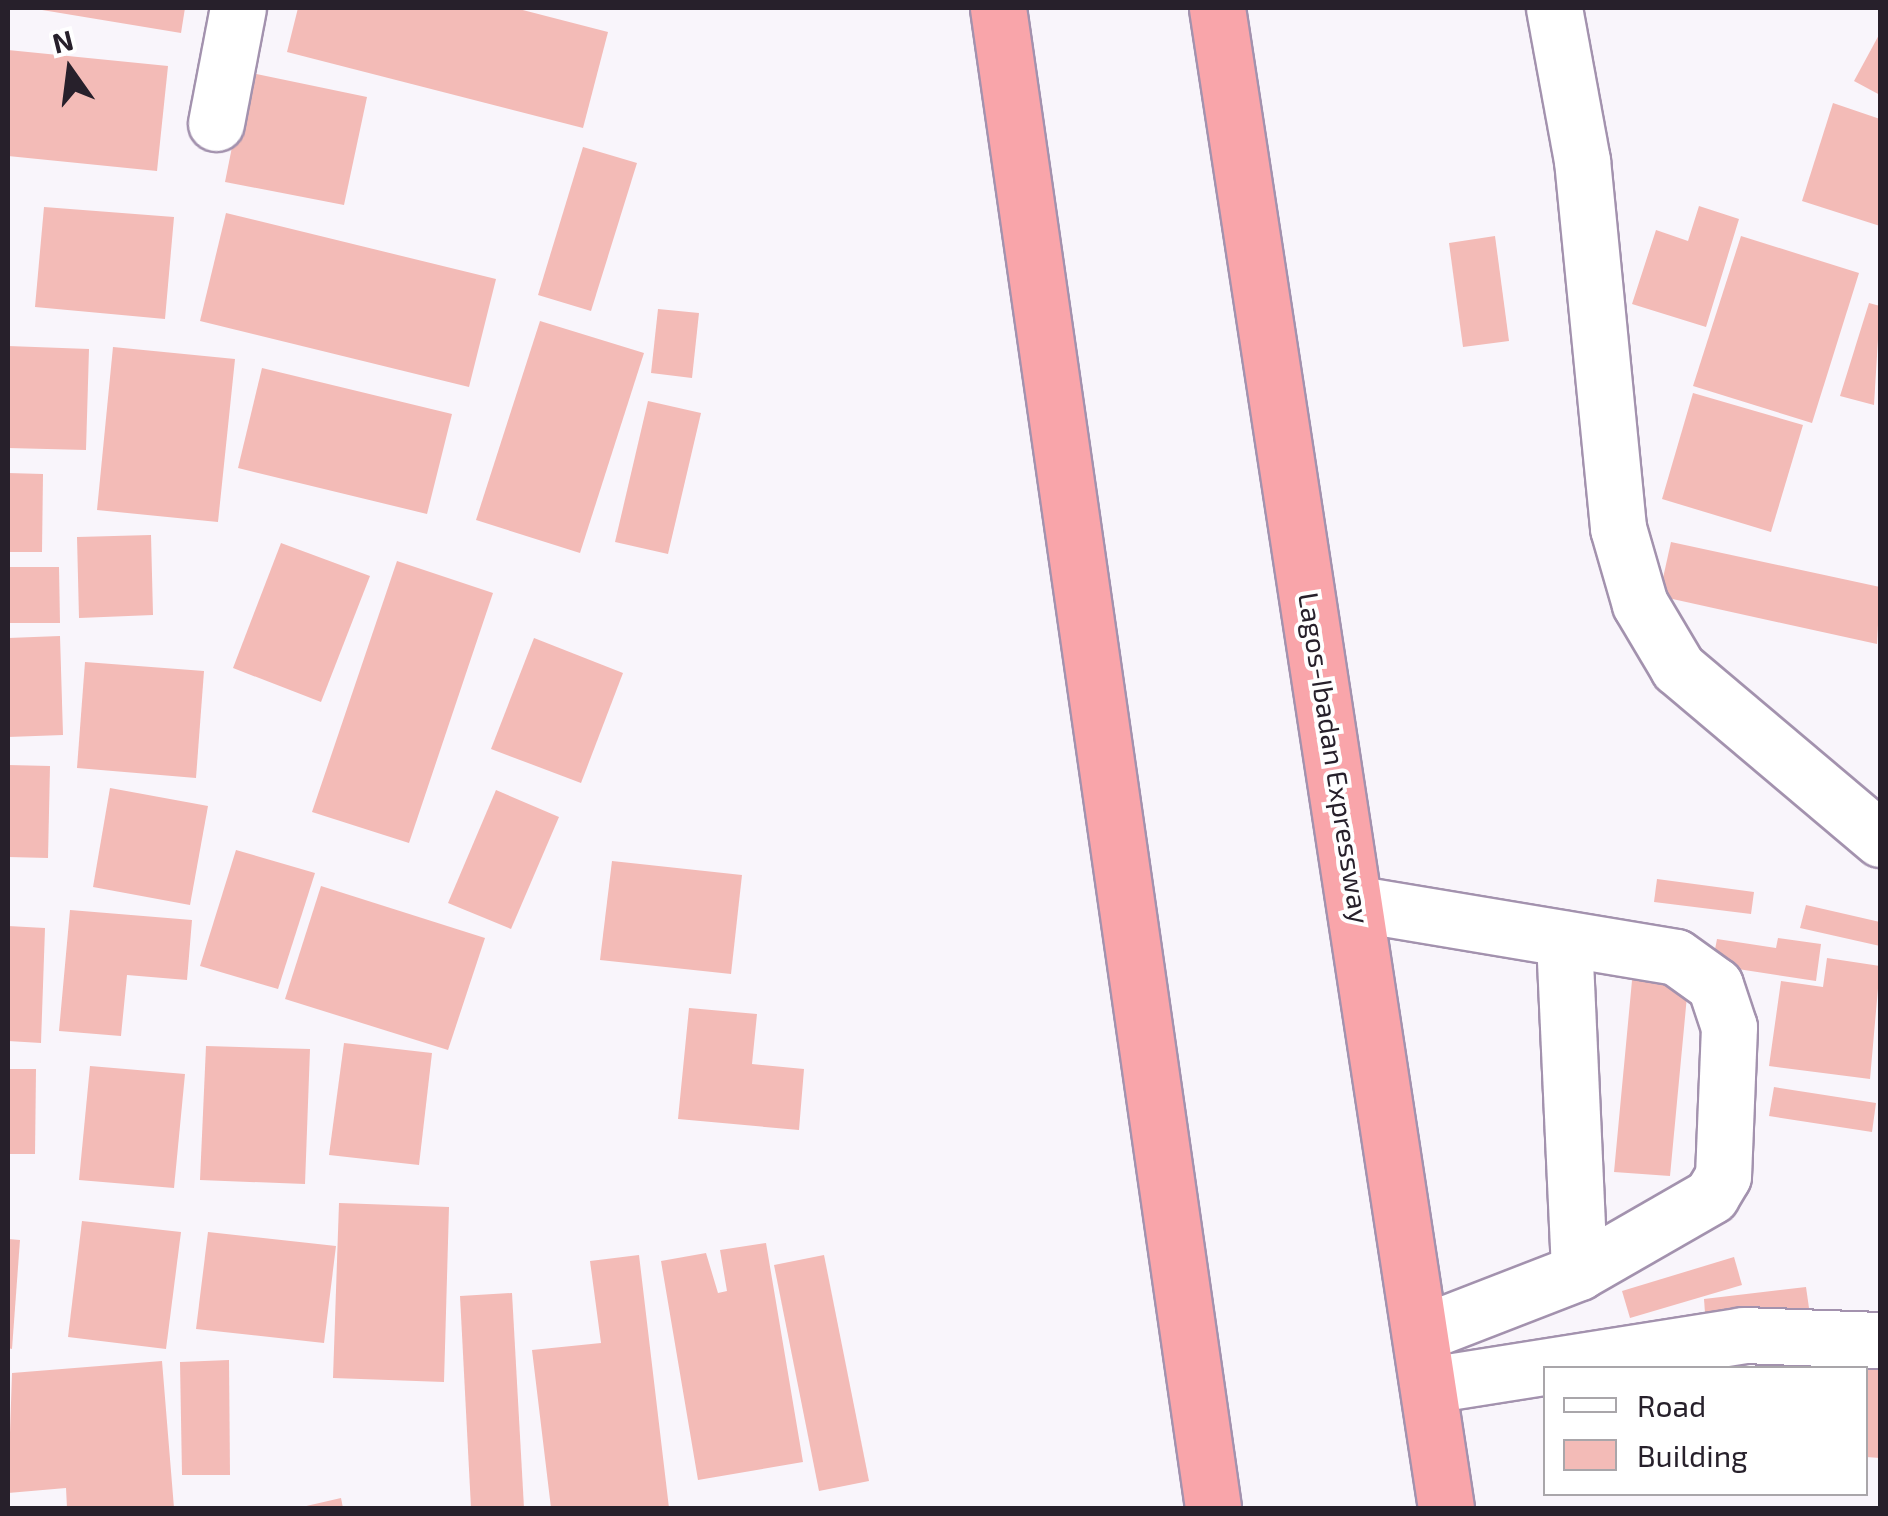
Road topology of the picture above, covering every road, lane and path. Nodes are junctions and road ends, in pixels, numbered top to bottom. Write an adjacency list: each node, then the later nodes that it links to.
1 (238, 8): 5 (street)
2 (998, 8): 12 (highway)
3 (1218, 8): 7 (highway, Lagos-Ibadan Expressway)
4 (1554, 8): 6 (street)
5 (216, 123)
6 (1880, 839)
7 (1359, 904): 8 (street); 11 (highway, Lagos-Ibadan Expressway)
8 (1564, 939): 9 (street); 9 (street)
9 (1579, 1272): 11 (street)
10 (1880, 1340): 11 (street)
11 (1426, 1359): 13 (highway, Lagos-Ibadan Expressway)
12 (1213, 1508)
13 (1446, 1508)

